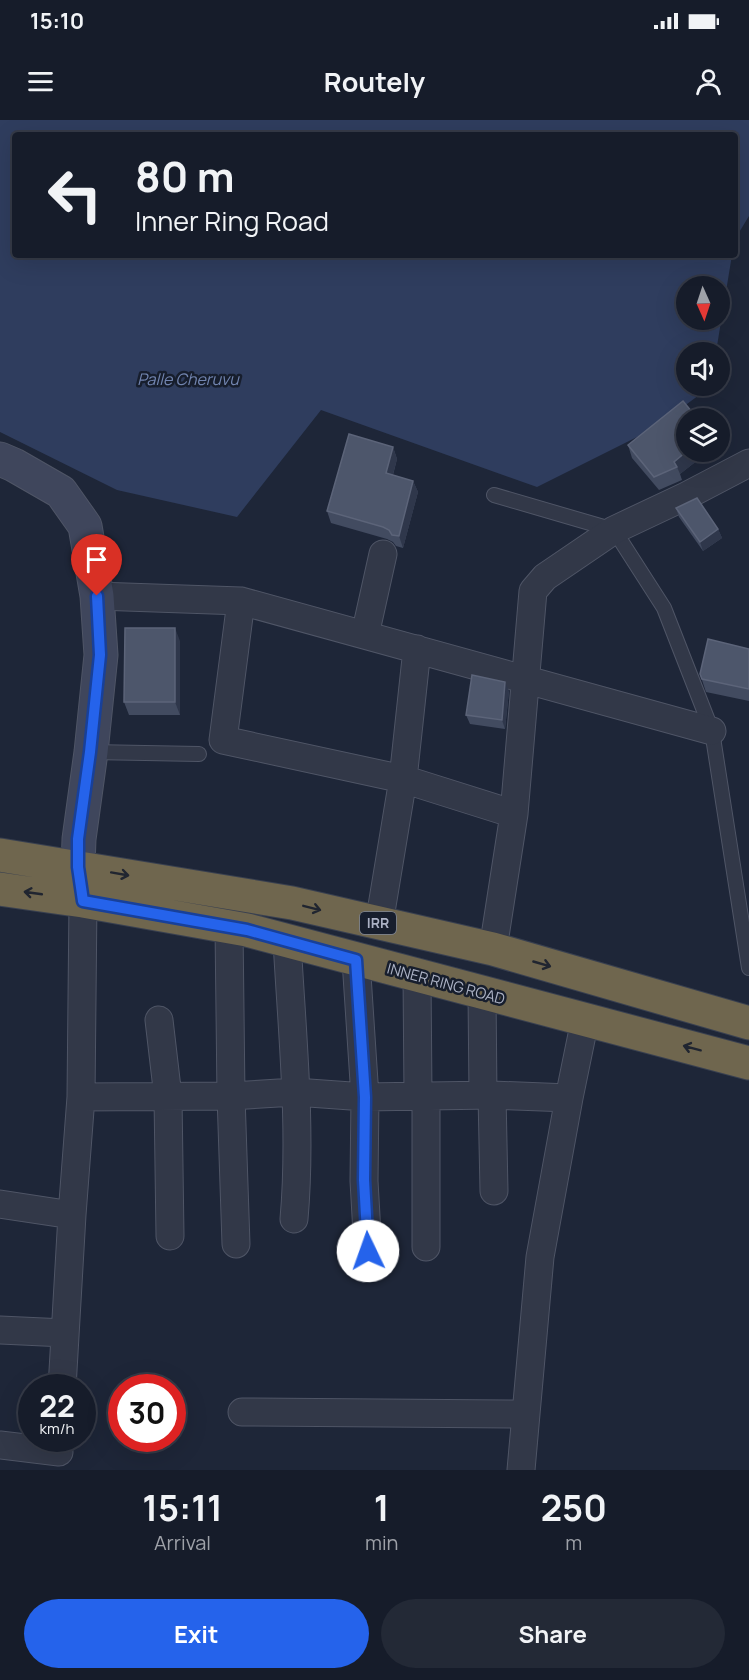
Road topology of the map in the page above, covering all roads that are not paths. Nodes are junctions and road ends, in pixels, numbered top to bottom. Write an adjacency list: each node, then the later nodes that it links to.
1 (0, 459): 6 (street)
2 (749, 464): 4 (street)
3 (494, 495): 4 (lane)
4 (614, 531): 10 (street); 11 (lane)
5 (382, 554): 8 (street)
6 (97, 596): 7 (street); 12 (street)
7 (241, 601): 8 (street); 14 (street)
8 (365, 635): 9 (street)
9 (417, 649): 10 (street); 14 (street)
10 (526, 679): 11 (street); 15 (street)
11 (712, 731): 25 (lane)
12 (90, 752): 13 (lane); 17 (street)
13 (199, 754)
14 (403, 779): 15 (street); 20 (street)
15 (514, 814): 23 (street)
16 (0, 855): 17 (highway, IRR)
17 (78, 867): 19 (street); 20 (highway, IRR, one-way to 20)
18 (0, 889): 19 (highway, INNER RING ROAD, one-way to 18)
19 (83, 901): 21 (highway, INNER RING ROAD); 36 (street)
20 (380, 924): 23 (highway, IRR)
21 (229, 927): 22 (highway, INNER RING ROAD); 35 (street)
22 (287, 941): 24 (highway, INNER RING ROAD); 32 (street)
23 (493, 950): 30 (highway, IRR, one-way to 30)
24 (356, 960): 26 (highway, INNER RING ROAD); 38 (street)
25 (749, 968)
26 (417, 976): 27 (highway, INNER RING ROAD); 33 (street)
27 (482, 993): 29 (highway, INNER RING ROAD); 34 (street)
28 (159, 1020): 37 (street)
29 (585, 1020): 31 (highway, INNER RING ROAD, one-way to 29); 39 (street)
30 (749, 1023)
31 (749, 1063)
32 (295, 1092): 35 (street); 38 (street); 43 (street)
33 (422, 1095): 34 (street); 38 (street); 46 (street)
34 (487, 1095): 39 (street); 40 (street)
35 (231, 1096): 37 (street); 45 (street)
36 (81, 1097): 37 (street); 42 (street)
37 (168, 1097): 44 (street)
38 (365, 1097): 47 (street)
39 (569, 1098): 52 (street)
40 (494, 1191)
41 (0, 1204): 42 (street)
42 (72, 1215): 49 (street)
43 (294, 1220)
44 (170, 1236)
45 (236, 1244)
46 (426, 1247)
47 (368, 1251)
48 (0, 1330): 49 (street)
49 (65, 1333): 50 (street)
50 (63, 1374)
51 (242, 1412): 52 (street)
52 (525, 1414): 55 (street)
53 (0, 1445): 54 (street)
54 (59, 1453)
55 (521, 1470)

